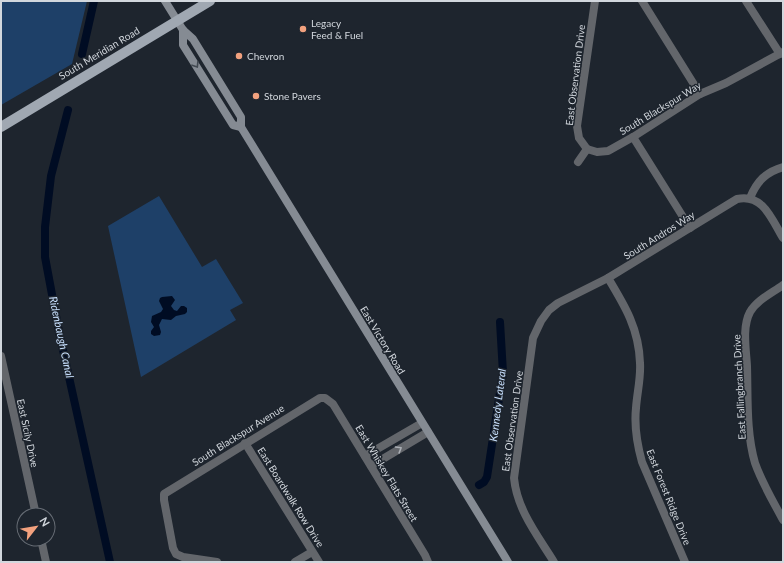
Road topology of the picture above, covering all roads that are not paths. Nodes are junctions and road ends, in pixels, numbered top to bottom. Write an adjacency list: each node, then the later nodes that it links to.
1 (165, 1): 6 (main road, East Victory Road)
2 (210, 1): 6 (main road, South Meridian Road)
3 (595, 1): 13 (street, East Observation Drive)
4 (642, 1): 9 (street)
5 (746, 1): 8 (street)
6 (177, 21): 7 (main road, East Victory Road); 10 (main road, South Meridian Road)
7 (183, 30): 11 (main road, East Victory Road); 11 (main road, East Victory Road, one-way to 11)
8 (781, 53): 9 (street, South Blackspur Way)
9 (700, 94): 12 (street, South Blackspur Way)
10 (1, 127)
11 (241, 127): 24 (main road, East Victory Road)
12 (633, 137): 13 (street, South Blackspur Way); 17 (street)
13 (587, 149): 14 (street)
14 (578, 162)
15 (783, 167): 16 (street)
16 (750, 198): 17 (street, South Andros Way); 18 (street)
17 (690, 228): 19 (street, South Andros Way)
18 (783, 238)
19 (608, 278): 21 (street, South Andros Way); 40 (street, East Forest Ridge Drive)
20 (783, 286): 30 (street, East Fallingbranch Drive)
21 (541, 321): 39 (street, East Observation Drive)
22 (1, 356): 29 (street, East Sicily Drive)
23 (325, 398): 26 (street, South Blackspur Avenue); 27 (street, East Whiskey Flats Street)
24 (422, 423): 25 (main road, East Victory Road); 27 (street)
25 (428, 432): 28 (street, one-way to 25); 38 (main road, East Victory Road)
26 (245, 443): 32 (street, East Boardwalk Row Drive); 34 (street, South Blackspur Avenue)
27 (365, 456): 28 (street, East Whiskey Flats Street)
28 (371, 466): 37 (street, East Whiskey Flats Street)
29 (34, 507)
30 (783, 520)
31 (43, 547): 33 (street)
32 (312, 552): 35 (street); 36 (street, East Boardwalk Row Drive)
33 (46, 562)
34 (217, 562)
35 (296, 562)
36 (319, 562)
37 (428, 562)
38 (508, 562)
39 (554, 562)
40 (685, 562)

